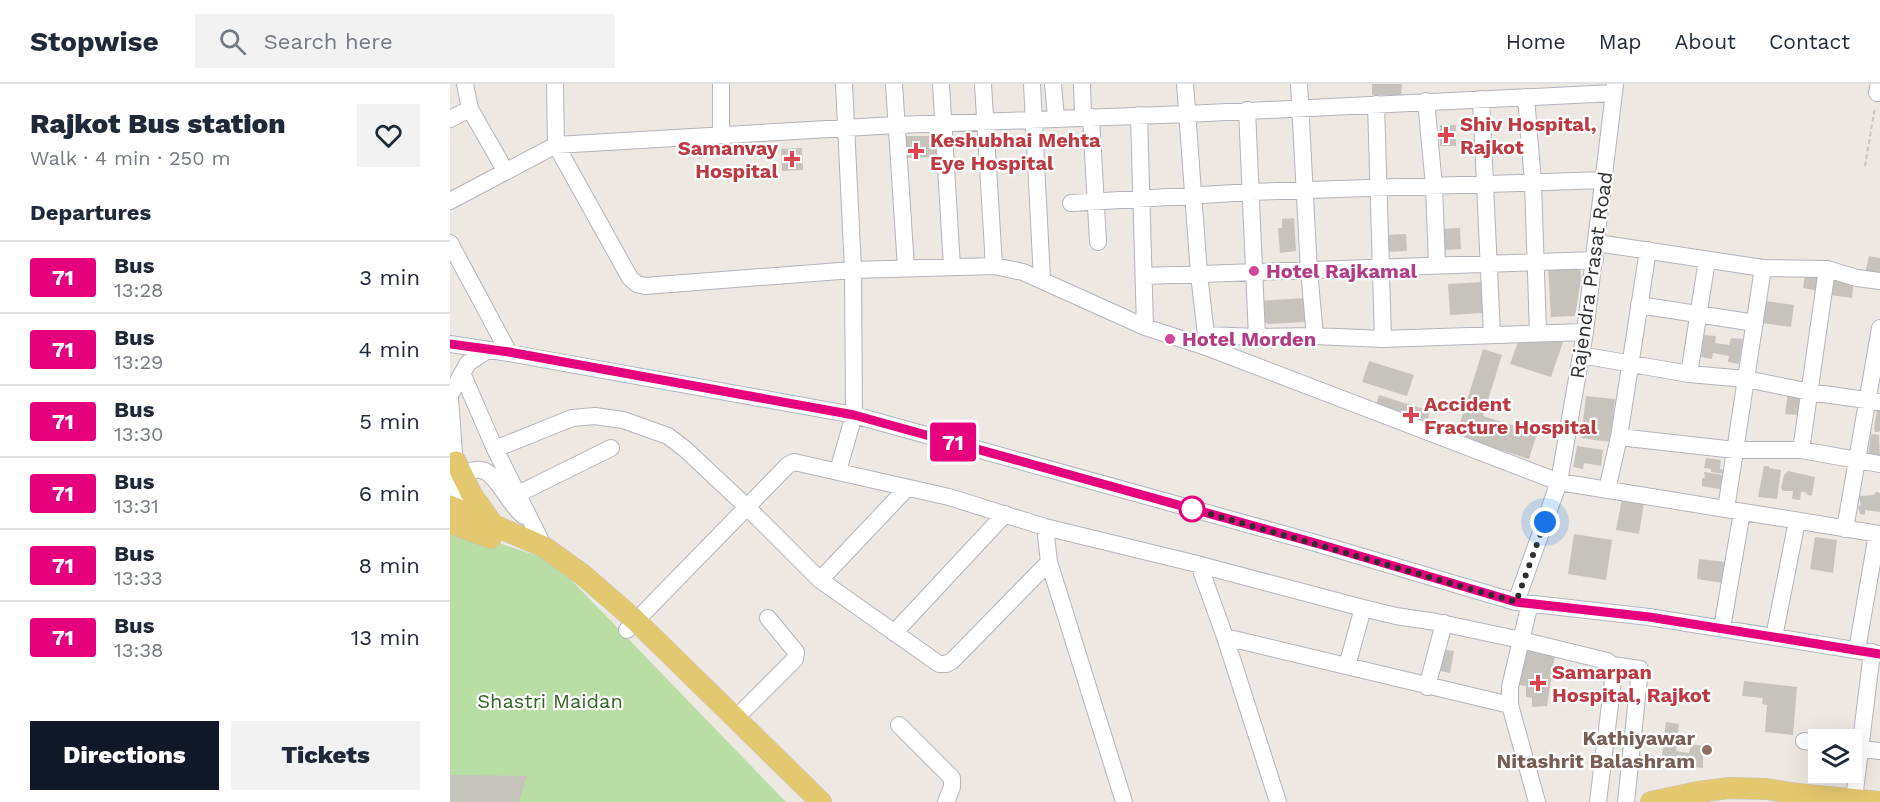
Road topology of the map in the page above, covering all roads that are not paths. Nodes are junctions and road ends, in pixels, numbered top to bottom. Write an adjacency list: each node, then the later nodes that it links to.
1 (465, 84): 19 (street)
2 (555, 84): 32 (street)
3 (721, 84): 31 (street)
4 (844, 84): 30 (street)
5 (894, 84): 29 (street)
6 (941, 84): 28 (street)
7 (983, 84): 27 (street)
8 (1032, 84): 26 (street)
9 (1053, 84): 24 (street)
10 (1082, 84): 23 (street)
11 (1185, 84): 21 (street)
12 (1299, 84): 18 (street)
13 (1615, 89): 15 (street); 34 (street, Rajendra Prasat Road)
14 (1474, 94): 15 (street); 16 (street); 36 (street)
15 (1526, 97): 35 (street)
16 (1426, 101): 17 (street); 37 (street)
17 (1376, 104): 18 (street); 38 (street)
18 (1300, 107): 20 (street); 39 (street)
19 (470, 109): 25 (street); 33 (street)
20 (1247, 110): 21 (street); 40 (street)
21 (1187, 114): 22 (street); 41 (street)
22 (1138, 115): 23 (street); 42 (street)
23 (1087, 117): 24 (street); 44 (street)
24 (1056, 118): 26 (street)
25 (450, 119)
26 (1034, 120): 27 (street); 66 (street)
27 (985, 121): 28 (street); 54 (street)
28 (943, 124): 29 (street); 56 (street)
29 (896, 125): 30 (street); 57 (street)
30 (847, 128): 31 (street); 61 (street)
31 (721, 135): 32 (street)
32 (556, 145): 33 (street); 61 (street)
33 (506, 170): 43 (street)
34 (1604, 180): 35 (street); 48 (street, Rajendra Prasat Road)
35 (1533, 183): 36 (street); 52 (street)
36 (1486, 184): 37 (street); 53 (street)
37 (1434, 186): 38 (street); 55 (street)
38 (1378, 188): 39 (street); 58 (street)
39 (1305, 190): 40 (street); 63 (street)
40 (1251, 192): 41 (street); 62 (street)
41 (1195, 195): 42 (street); 64 (street)
42 (1142, 200): 44 (street); 65 (street)
43 (450, 201)
44 (1095, 202): 45 (street); 46 (street)
45 (1071, 203)
46 (1098, 242)
47 (450, 243): 82 (street)
48 (1597, 243): 49 (street); 50 (street, Rajendra Prasat Road)
49 (1648, 250): 51 (street); 68 (street)
50 (1595, 260): 52 (street); 73 (street, Rajendra Prasat Road)
51 (1707, 260): 59 (street); 69 (street)
52 (1536, 261): 53 (street); 74 (street)
53 (1488, 263): 55 (street); 75 (street)
54 (994, 266): 56 (street); 66 (street)
55 (1437, 266): 58 (street)
56 (952, 267): 57 (street)
57 (906, 268): 61 (street)
58 (1381, 268): 63 (street); 78 (street)
59 (1763, 268): 60 (street); 70 (street)
60 (1827, 269): 67 (street); 88 (street)
61 (853, 270): 91 (street)
62 (1253, 271): 63 (street); 64 (street); 77 (street)
63 (1309, 271): 76 (street)
64 (1199, 274): 65 (street); 79 (street)
65 (1144, 276): 71 (street)
66 (1042, 280): 71 (street)
67 (1880, 281)
68 (1639, 305): 69 (street); 84 (street)
69 (1698, 313): 70 (street); 86 (street)
70 (1755, 323): 87 (street)
71 (1145, 327): 79 (street)
72 (1880, 328): 90 (street)
73 (1585, 332): 74 (street); 83 (street, Rajendra Prasat Road)
74 (1538, 333): 75 (street)
75 (1492, 334): 78 (street)
76 (1315, 336): 77 (street); 78 (street)
77 (1257, 337): 79 (street)
78 (1383, 339)
79 (1208, 341): 101 (street)
80 (450, 344): 81 (street)
81 (488, 350): 82 (street); 85 (street)
82 (509, 352): 91 (street)
83 (1581, 356): 84 (street); 101 (street, Rajendra Prasat Road)
84 (1630, 365): 86 (street); 92 (street)
85 (462, 373): 89 (street); 94 (street)
86 (1689, 374): 87 (street)
87 (1746, 379): 88 (street); 95 (street)
88 (1810, 392): 90 (street); 96 (street)
89 (450, 396): 99 (street)
90 (1874, 401): 97 (street)
91 (854, 415): 100 (street); 119 (street)
92 (1618, 437): 95 (street); 103 (street)
93 (611, 448): 104 (street)
94 (495, 449): 104 (street); 105 (street)
95 (1735, 450): 96 (street); 106 (street)
96 (1801, 450): 97 (street)
97 (1856, 460): 98 (street); 113 (street)
98 (1880, 464)
99 (458, 468): 108 (street); 110 (street); 111 (main road)
100 (838, 471): 102 (street); 105 (street)
101 (1559, 482): 103 (street); 119 (street, Rajendra Prasat Road)
102 (907, 488): 107 (street); 118 (street)
103 (1607, 490): 106 (street)
104 (518, 494): 110 (street)
105 (747, 507): 118 (street); 123 (street)
106 (1734, 511): 109 (street); 124 (street)
107 (1005, 514): 112 (street); 125 (street)
108 (453, 515): 111 (main road); 123 (main road)
109 (1797, 521): 113 (street); 127 (street)
110 (532, 522): 115 (street)
111 (492, 523): 115 (main road)
112 (1045, 527): 116 (street); 117 (street)
113 (1845, 529): 114 (street)
114 (1879, 534): 129 (street)
115 (544, 547): 123 (main road)
116 (1049, 562): 125 (street); 149 (street)
117 (1199, 565): 120 (street); 126 (street)
118 (819, 580): 125 (street)
119 (1523, 603): 124 (street); 128 (street, Rajendra Prasat Road)
120 (1363, 608): 122 (street); 131 (street)
121 (768, 618): 135 (street)
122 (1444, 623): 128 (street); 132 (street)
123 (631, 625): 135 (main road); 146 (main road)
124 (1722, 628): 127 (street)
125 (894, 633)
126 (1225, 637): 131 (street); 150 (street)
127 (1774, 637): 129 (street)
128 (1521, 640): 130 (street); 134 (street, Rajendra Prasat Road)
129 (1870, 652): 133 (street)
130 (1612, 665): 152 (street); 153 (street)
131 (1347, 666): 132 (street)
132 (1427, 687): 134 (street)
133 (1874, 694): 137 (street)
134 (1510, 705): 151 (street)
135 (735, 719): 147 (main road)
136 (899, 725): 148 (street)
137 (1862, 731)
138 (1862, 750): 139 (street)
139 (1880, 751)
140 (1856, 783): 145 (street)
141 (1729, 795): 142 (main road); 143 (main road)
142 (1766, 795): 144 (main road)
143 (1698, 797): 154 (main road)
144 (1798, 798): 145 (main road)
145 (1856, 800)
146 (802, 802)
147 (821, 802)
148 (946, 802)
149 (1124, 802)
150 (1278, 802)
151 (1537, 802)
152 (1598, 802)
153 (1626, 802)
154 (1651, 802)

